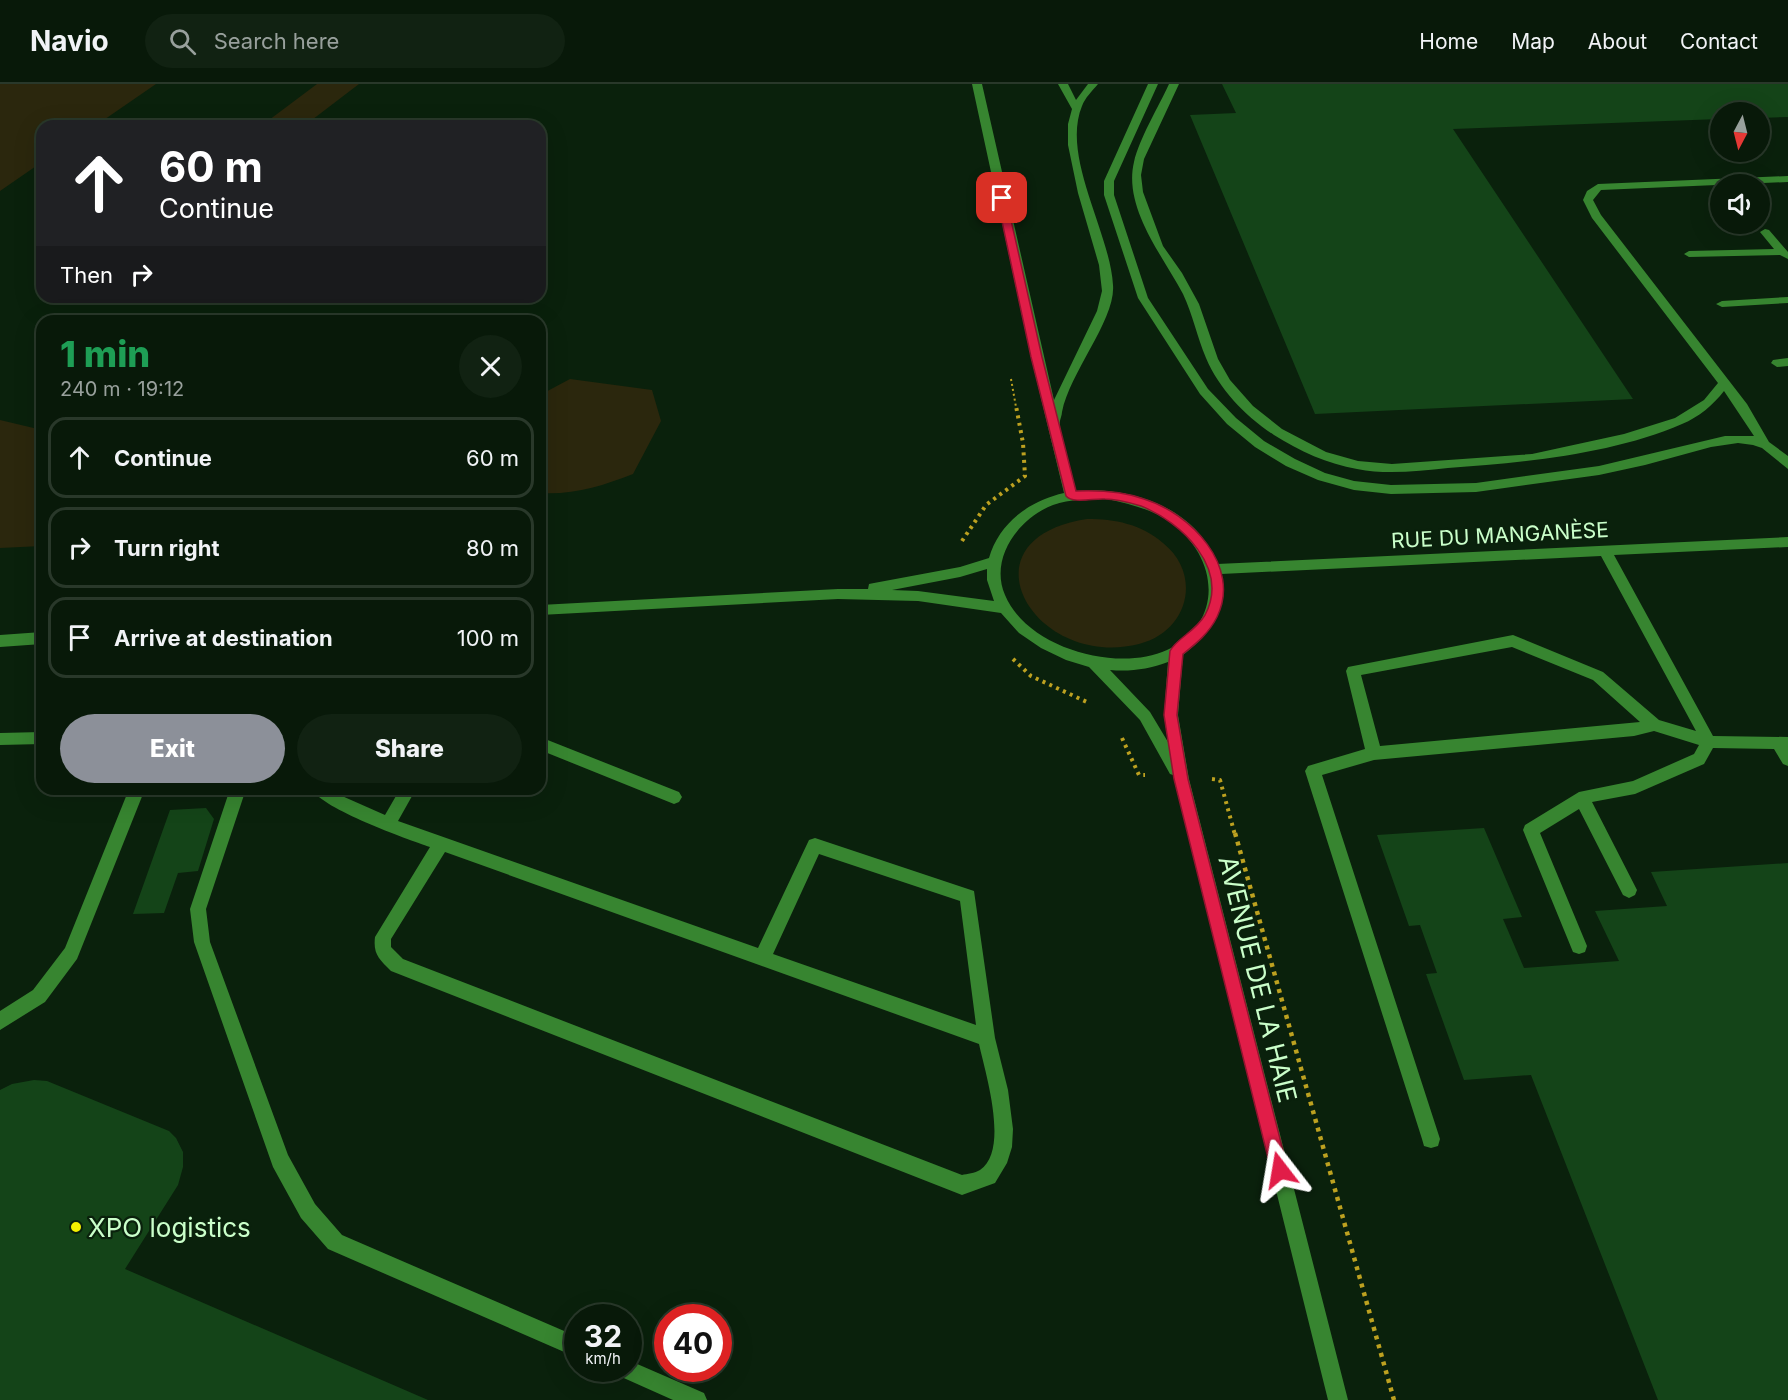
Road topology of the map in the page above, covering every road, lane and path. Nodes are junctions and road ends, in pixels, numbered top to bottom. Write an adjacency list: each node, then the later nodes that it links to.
1 (977, 84): 14 (street)
2 (1063, 84): 6 (street)
3 (1093, 84): 6 (street)
4 (1152, 84): 15 (street)
5 (1174, 84): 13 (street)
6 (1076, 108): 14 (street)
7 (1788, 179): 13 (street)
8 (1767, 234): 10 (street)
9 (1689, 254): 10 (street)
10 (1785, 255)
11 (1788, 300): 12 (street)
12 (1722, 304)
13 (1724, 383): 15 (street)
14 (1054, 425): 17 (street)
15 (1764, 443): 16 (street)
16 (1788, 465)
17 (1071, 496): 20 (street); 21 (street)
18 (1788, 542): 19 (street, RUE DU MANGANÈSE)
19 (1604, 550): 21 (street, RUE DU MANGANÈSE); 32 (street)
20 (994, 562): 22 (street); 23 (street)
21 (1215, 569): 27 (street)
22 (838, 594): 23 (street); 24 (street)
23 (1004, 608): 28 (street)
24 (546, 610)
25 (36, 638): 26 (street)
26 (0, 641)
27 (1176, 651): 28 (street); 37 (street)
28 (1094, 663): 37 (street)
29 (1654, 725): 32 (street); 35 (street); 35 (street)
30 (36, 738): 31 (street)
31 (0, 739)
32 (1709, 742): 33 (street); 43 (street)
33 (1783, 743): 36 (street)
34 (546, 745): 42 (street)
35 (1374, 753): 51 (street)
36 (1788, 759)
37 (1181, 779): 55 (street, AVENUE DE LA HAIE)
38 (135, 795): 49 (street)
39 (236, 795): 52 (street)
40 (328, 795): 44 (street)
41 (404, 795): 44 (street)
42 (674, 796)
43 (1582, 799): 46 (street); 47 (street)
44 (387, 824): 45 (street)
45 (441, 844): 48 (street); 50 (street)
46 (1629, 890)
47 (1579, 946)
48 (762, 958): 50 (street); 50 (street)
49 (0, 1021)
50 (986, 1038)
51 (1431, 1139)
52 (564, 1342)
53 (642, 1376): 54 (street)
54 (697, 1400)
55 (1338, 1400)

